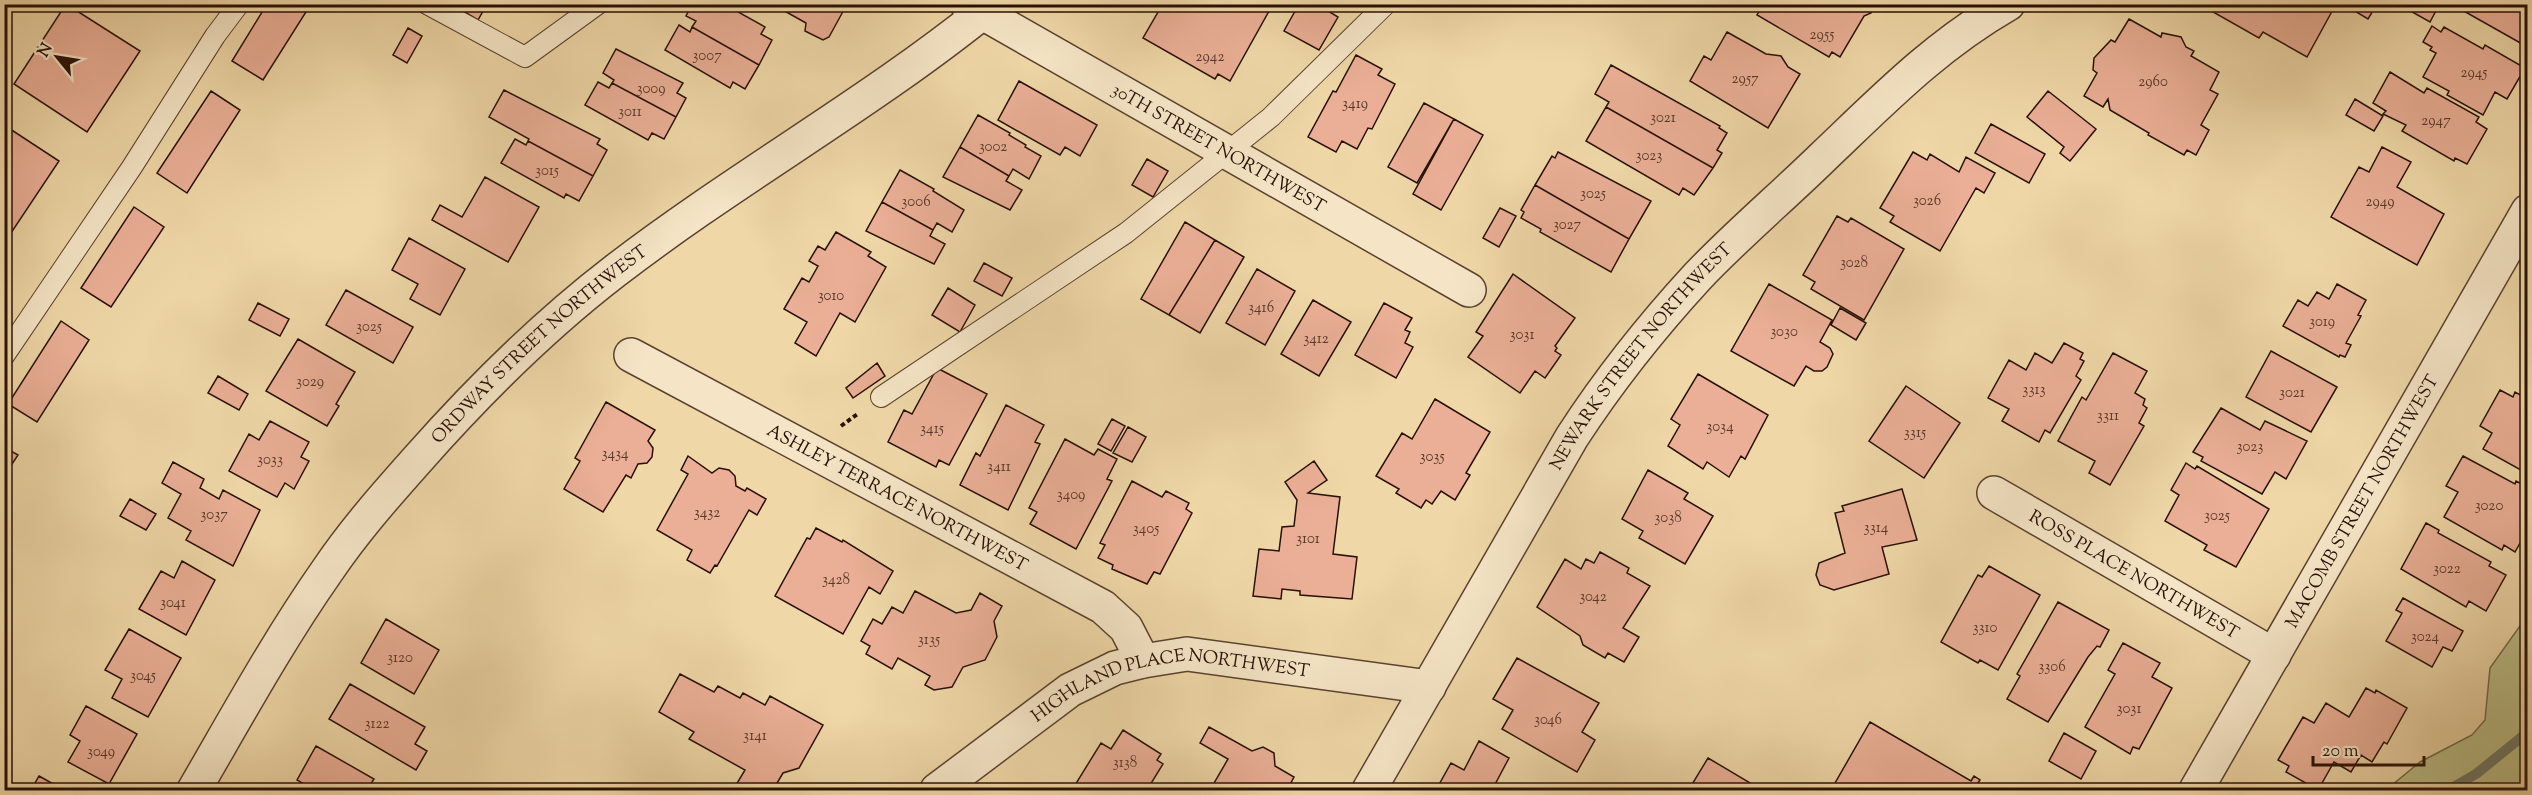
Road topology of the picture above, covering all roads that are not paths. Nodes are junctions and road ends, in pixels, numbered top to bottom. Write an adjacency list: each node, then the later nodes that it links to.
1 (239, 4): 11 (lane)
2 (427, 4): 3 (lane)
3 (598, 4)
4 (1386, 4): 7 (lane)
5 (2008, 4): 16 (street, NEWARK STREET NORTHWEST)
6 (981, 7): 7 (street, 30TH STREET NORTHWEST); 17 (street, ORDWAY STREET NORTHWEST)
7 (1226, 153): 9 (street, 30TH STREET NORTHWEST); 12 (lane)
8 (2528, 211): 14 (street, MACOMB STREET NORTHWEST)
9 (1469, 290)
10 (631, 355): 15 (street, ASHLEY TERRACE NORTHWEST)
11 (4, 356)
12 (881, 397)
13 (1995, 493): 14 (street, ROSS PLACE NORTHWEST)
14 (2274, 655): 20 (street, MACOMB STREET NORTHWEST)
15 (1143, 661): 16 (street, HIGHLAND PLACE NORTHWEST); 18 (street, HIGHLAND PLACE NORTHWEST)
16 (1429, 687): 19 (street, NEWARK STREET NORTHWEST)
17 (194, 790)
18 (937, 790)
19 (1369, 790)
20 (2196, 790)

